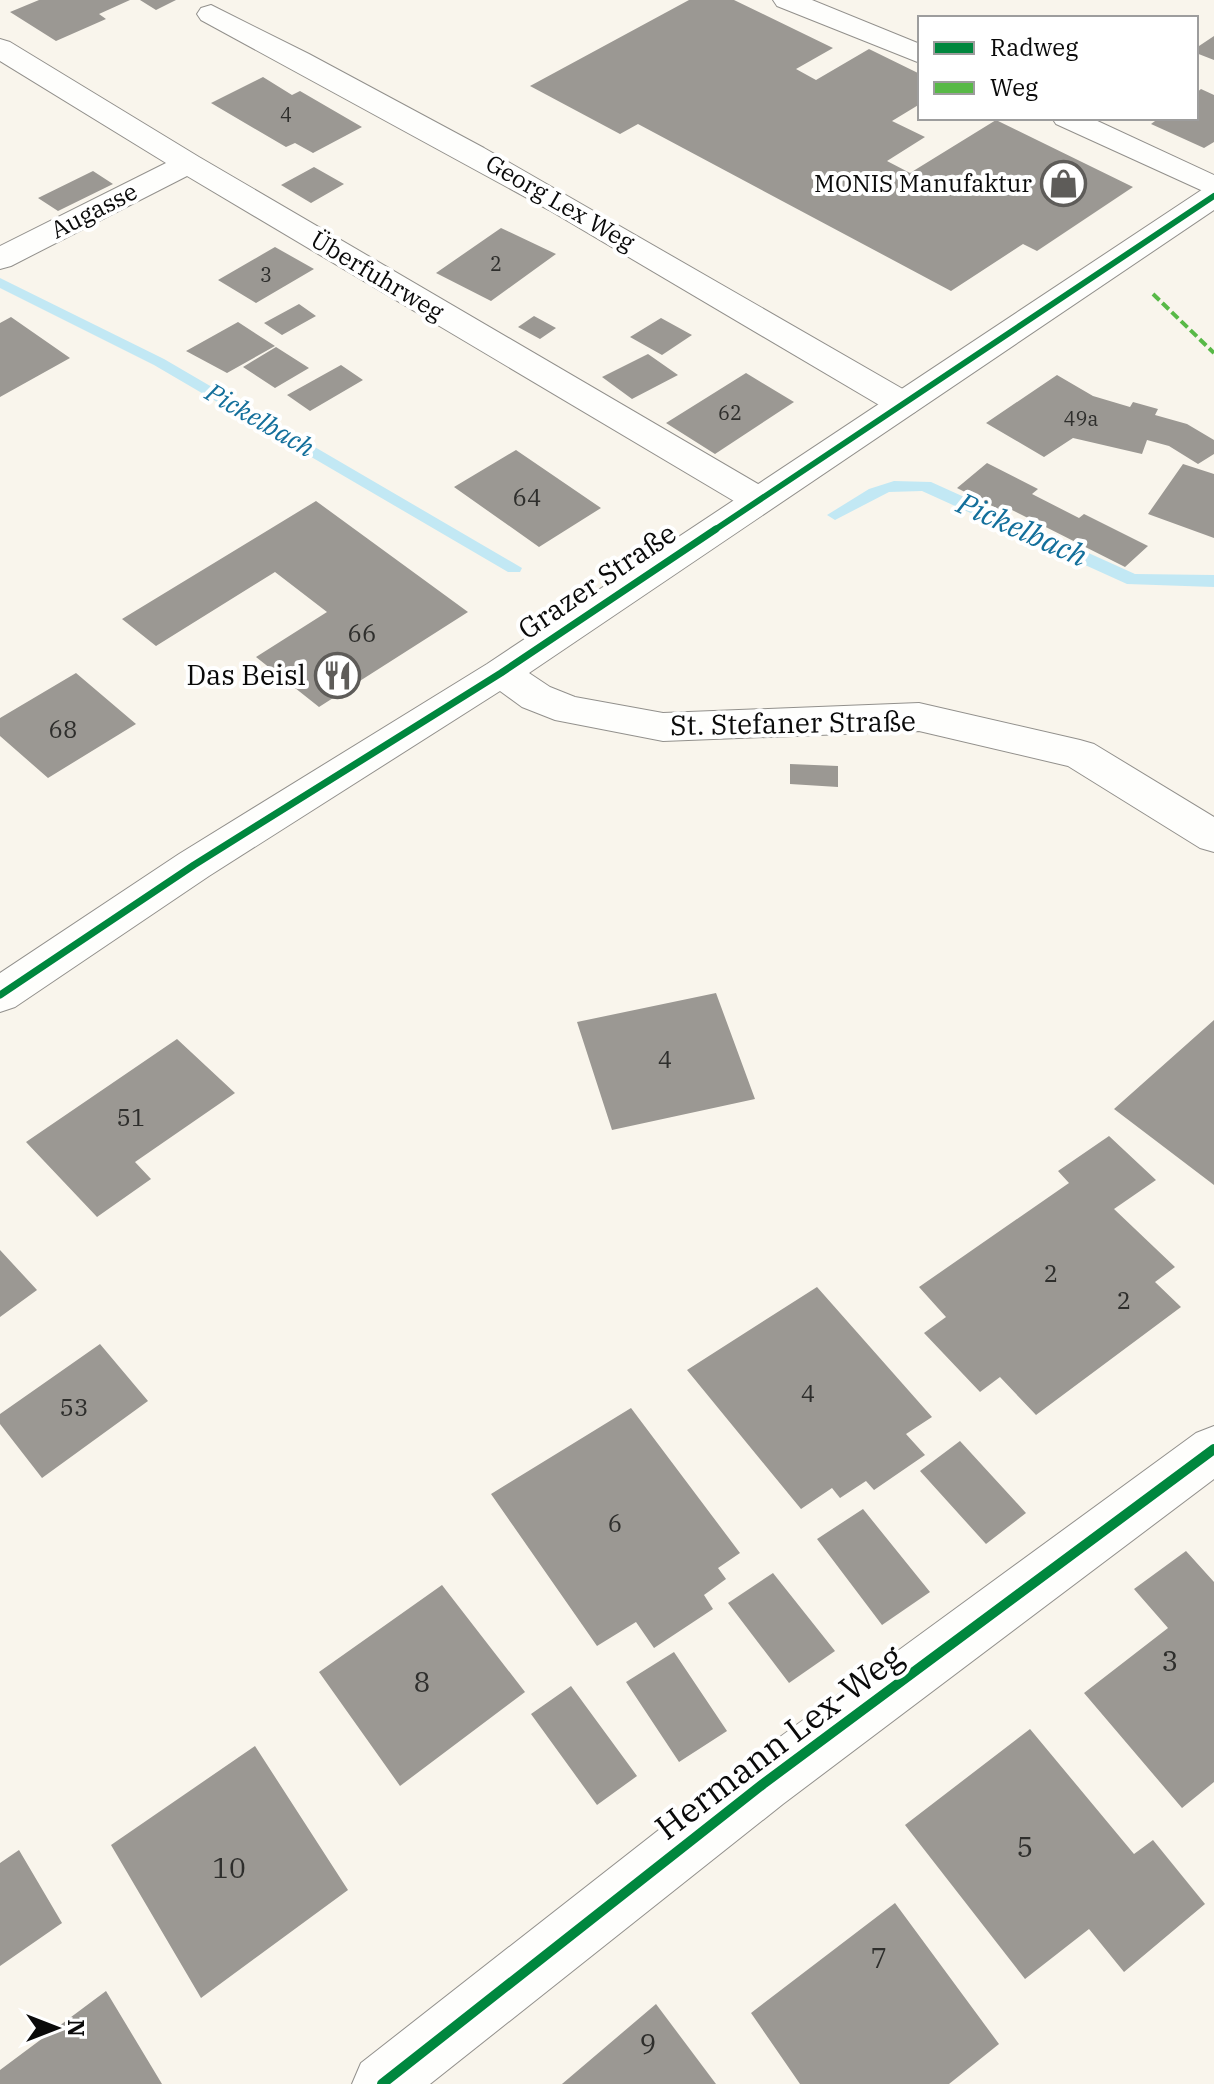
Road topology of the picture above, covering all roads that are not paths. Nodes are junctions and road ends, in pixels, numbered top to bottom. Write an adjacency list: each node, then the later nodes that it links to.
1 (241, 0): 10 (street, Georg Lex Weg)
2 (787, 0): 4 (street)
3 (0, 48): 6 (street, Überfuhrweg)
4 (918, 53)
5 (1071, 120): 7 (street)
6 (188, 164): 9 (street, Augasse); 11 (street, Überfuhrweg)
7 (1214, 187)
8 (1214, 196): 10 (street, Grazer Straße)
9 (0, 259)
10 (903, 404): 11 (street, Grazer Straße)
11 (757, 499): 12 (street, Grazer Straße)
12 (501, 673): 13 (street, St. Stefaner Straße); 14 (street, Grazer Straße)
13 (1214, 837)
14 (0, 995)
15 (1214, 1449): 16 (street, Hermann Lex-Weg)
16 (382, 2084)

